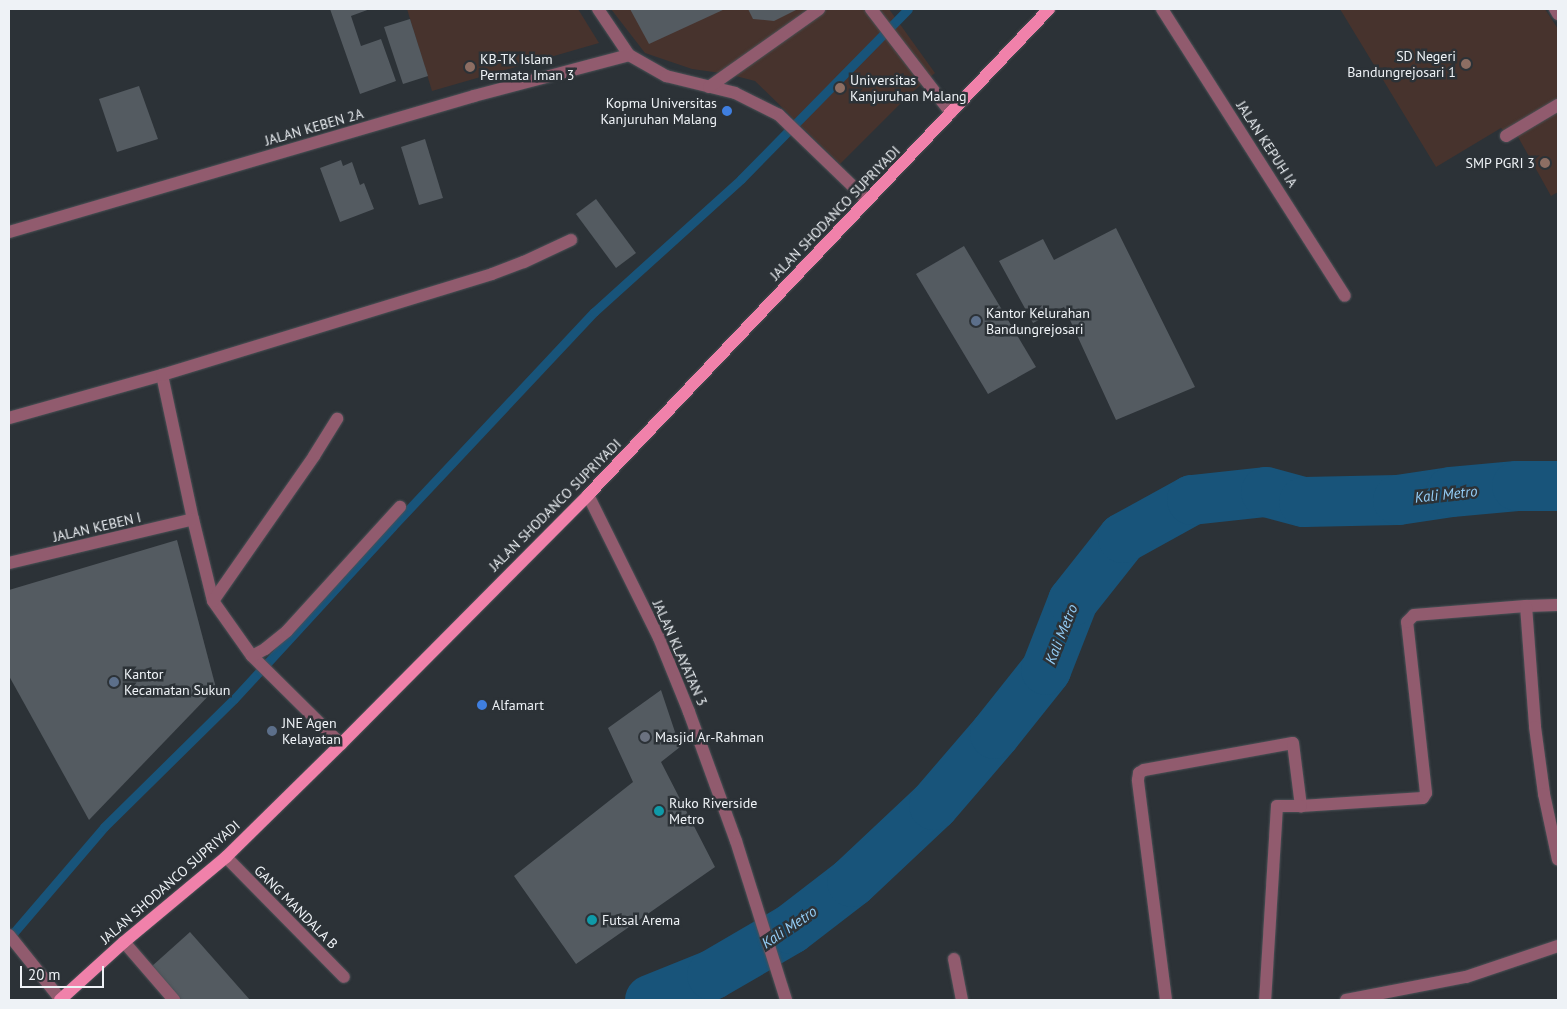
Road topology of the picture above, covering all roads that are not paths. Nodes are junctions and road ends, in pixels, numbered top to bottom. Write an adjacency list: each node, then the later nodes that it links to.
1 (598, 9): 8 (street)
2 (819, 9): 9 (street)
3 (871, 9): 11 (street)
4 (1049, 9): 11 (main road, JALAN SHODANCO SUPRIYADI)
5 (1162, 9): 16 (street, JALAN KEPUH IA)
6 (1555, 9): 7 (street)
7 (1558, 14)
8 (629, 55): 9 (street); 14 (street, JALAN KEBEN 2A)
9 (709, 88): 13 (street)
10 (1558, 105): 12 (street)
11 (951, 113): 13 (main road, JALAN SHODANCO SUPRIYADI)
12 (1506, 136)
13 (867, 200): 20 (main road, JALAN SHODANCO SUPRIYADI)
14 (9, 232)
15 (571, 240): 17 (street)
16 (1345, 296)
17 (162, 376): 18 (street); 22 (street)
18 (9, 418)
19 (337, 419): 24 (street)
20 (588, 494): 28 (main road, JALAN SHODANCO SUPRIYADI); 37 (street, JALAN KLAYATAN 3)
21 (400, 507): 27 (street)
22 (193, 519): 23 (street, JALAN KEBEN I); 24 (street)
23 (9, 563)
24 (213, 601): 27 (street)
25 (1558, 605): 26 (street)
26 (1526, 606): 29 (street); 31 (street)
27 (254, 658): 28 (street)
28 (341, 744): 30 (main road, JALAN SHODANCO SUPRIYADI)
29 (1301, 806): 41 (street); 42 (street)
30 (226, 857): 33 (main road, JALAN SHODANCO SUPRIYADI); 36 (street, GANG MANDALA B)
31 (1558, 860)
32 (9, 935): 38 (street)
33 (124, 942): 38 (main road, JALAN SHODANCO SUPRIYADI); 39 (street)
34 (1558, 946): 43 (street)
35 (954, 959): 40 (street)
36 (344, 977)
37 (786, 999)
38 (61, 1000)
39 (174, 1000)
40 (962, 1000)
41 (1166, 1000)
42 (1265, 1000)
43 (1346, 1000)

